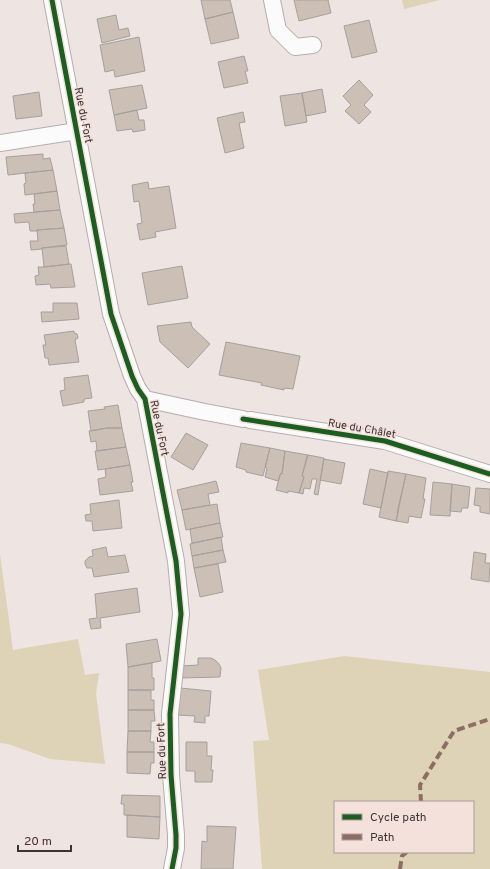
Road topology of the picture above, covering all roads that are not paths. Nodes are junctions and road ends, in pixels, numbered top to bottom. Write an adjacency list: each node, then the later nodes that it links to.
1 (52, 0): 4 (street, Rue du Fort)
2 (272, 0): 3 (street)
3 (313, 45)
4 (77, 131): 5 (street); 6 (street, Rue du Fort)
5 (0, 142)
6 (145, 399): 7 (street, Rue du Châlet); 8 (street, Rue du Fort)
7 (490, 474)
8 (172, 869)

